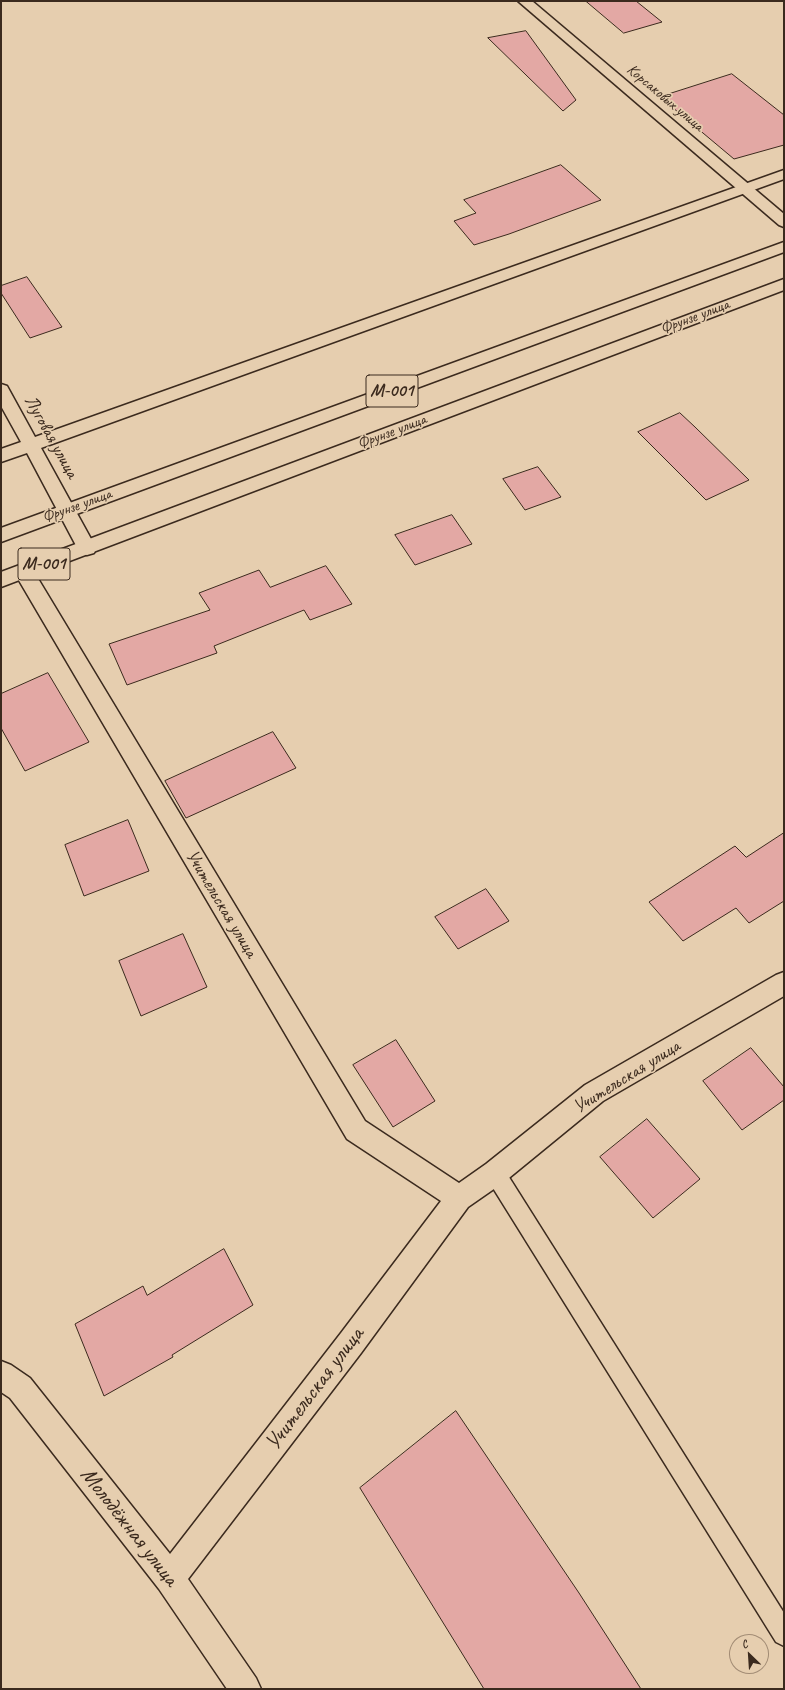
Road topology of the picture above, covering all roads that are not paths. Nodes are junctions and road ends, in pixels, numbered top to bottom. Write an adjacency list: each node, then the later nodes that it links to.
1 (524, 1): 3 (street, Корсаковых улица)
2 (784, 174): 3 (street)
3 (745, 188): 4 (street, Корсаковых улица); 8 (street)
4 (784, 222)
5 (784, 247): 10 (street, Фрунзе улица / M-001)
6 (784, 284): 12 (street, Фрунзе улица / M-001)
7 (1, 390): 8 (street, Луговая улица)
8 (31, 444): 9 (street); 10 (street, Луговая улица)
9 (1, 456)
10 (67, 510): 11 (street, Фрунзе улица / M-001); 12 (street, Луговая улица)
11 (1, 535)
12 (87, 548): 13 (street, Фрунзе улица / M-001)
13 (24, 572): 14 (street, Фрунзе улица / M-001); 17 (street, Учительская улица)
14 (1, 580)
15 (784, 984): 16 (street, Учительская улица)
16 (495, 1173): 17 (street, Учительская улица); 20 (lane)
17 (459, 1198): 19 (street, Учительская улица)
18 (1, 1375): 19 (street, Молодёжная улица)
19 (170, 1578): 21 (street, Молодёжная улица)
20 (784, 1634)
21 (245, 1689)

